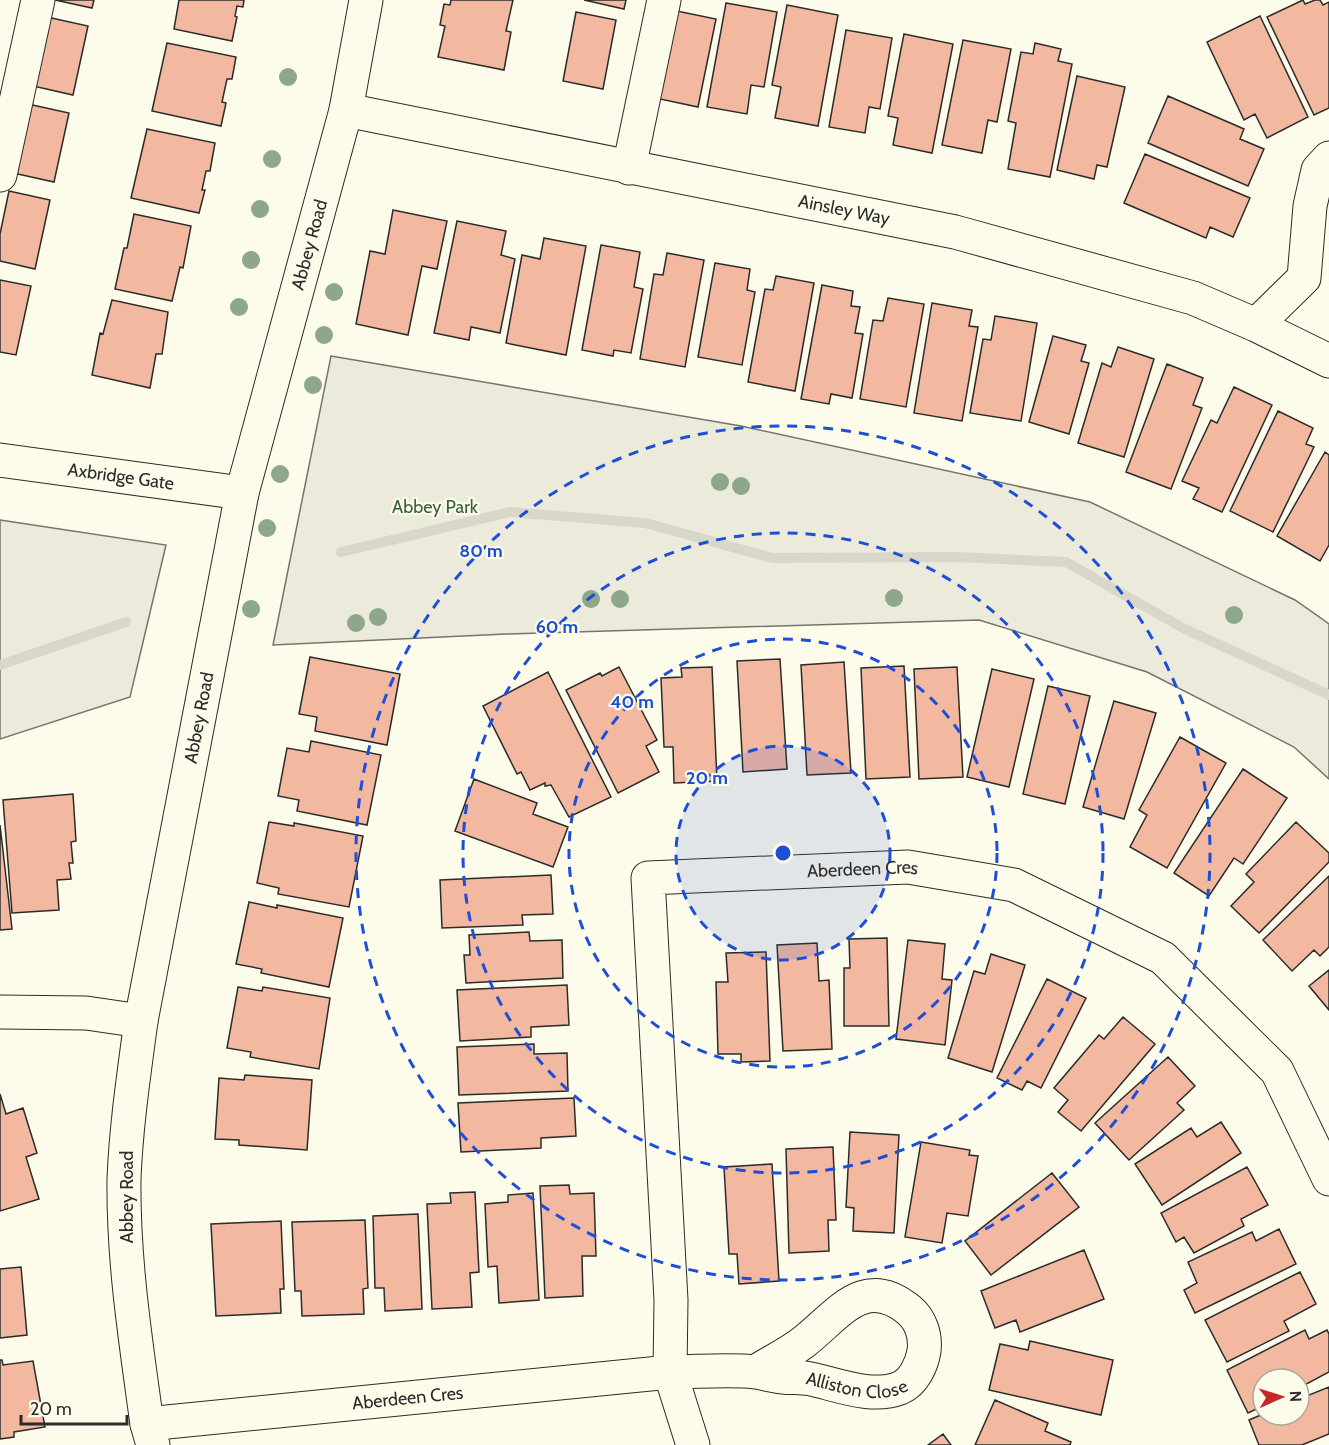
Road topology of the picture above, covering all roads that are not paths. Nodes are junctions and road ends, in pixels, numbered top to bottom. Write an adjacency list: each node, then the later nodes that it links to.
1 (38, 0): 7 (street)
2 (366, 0): 4 (street, Abbey Road)
3 (664, 0): 6 (street)
4 (346, 110): 6 (street, Ainsley Way); 11 (street, Abbey Road)
5 (1329, 158): 8 (street)
6 (629, 168): 8 (street, Ainsley Way)
7 (0, 176)
8 (1256, 325): 9 (street, Ainsley Way)
9 (1329, 361)
10 (0, 460): 11 (street, Axbridge Gate)
11 (242, 493): 13 (street, Abbey Road)
12 (0, 1012): 13 (street)
13 (141, 1021): 17 (street, Abbey Road)
14 (1329, 1179): 15 (street, Aberdeen Cres)
15 (670, 1372): 16 (street, Alliston Close); 17 (street, Aberdeen Cres); 18 (street, Aberdeen Cres)
16 (755, 1372): 16 (street, Alliston Close)
17 (150, 1435)
18 (693, 1445)

